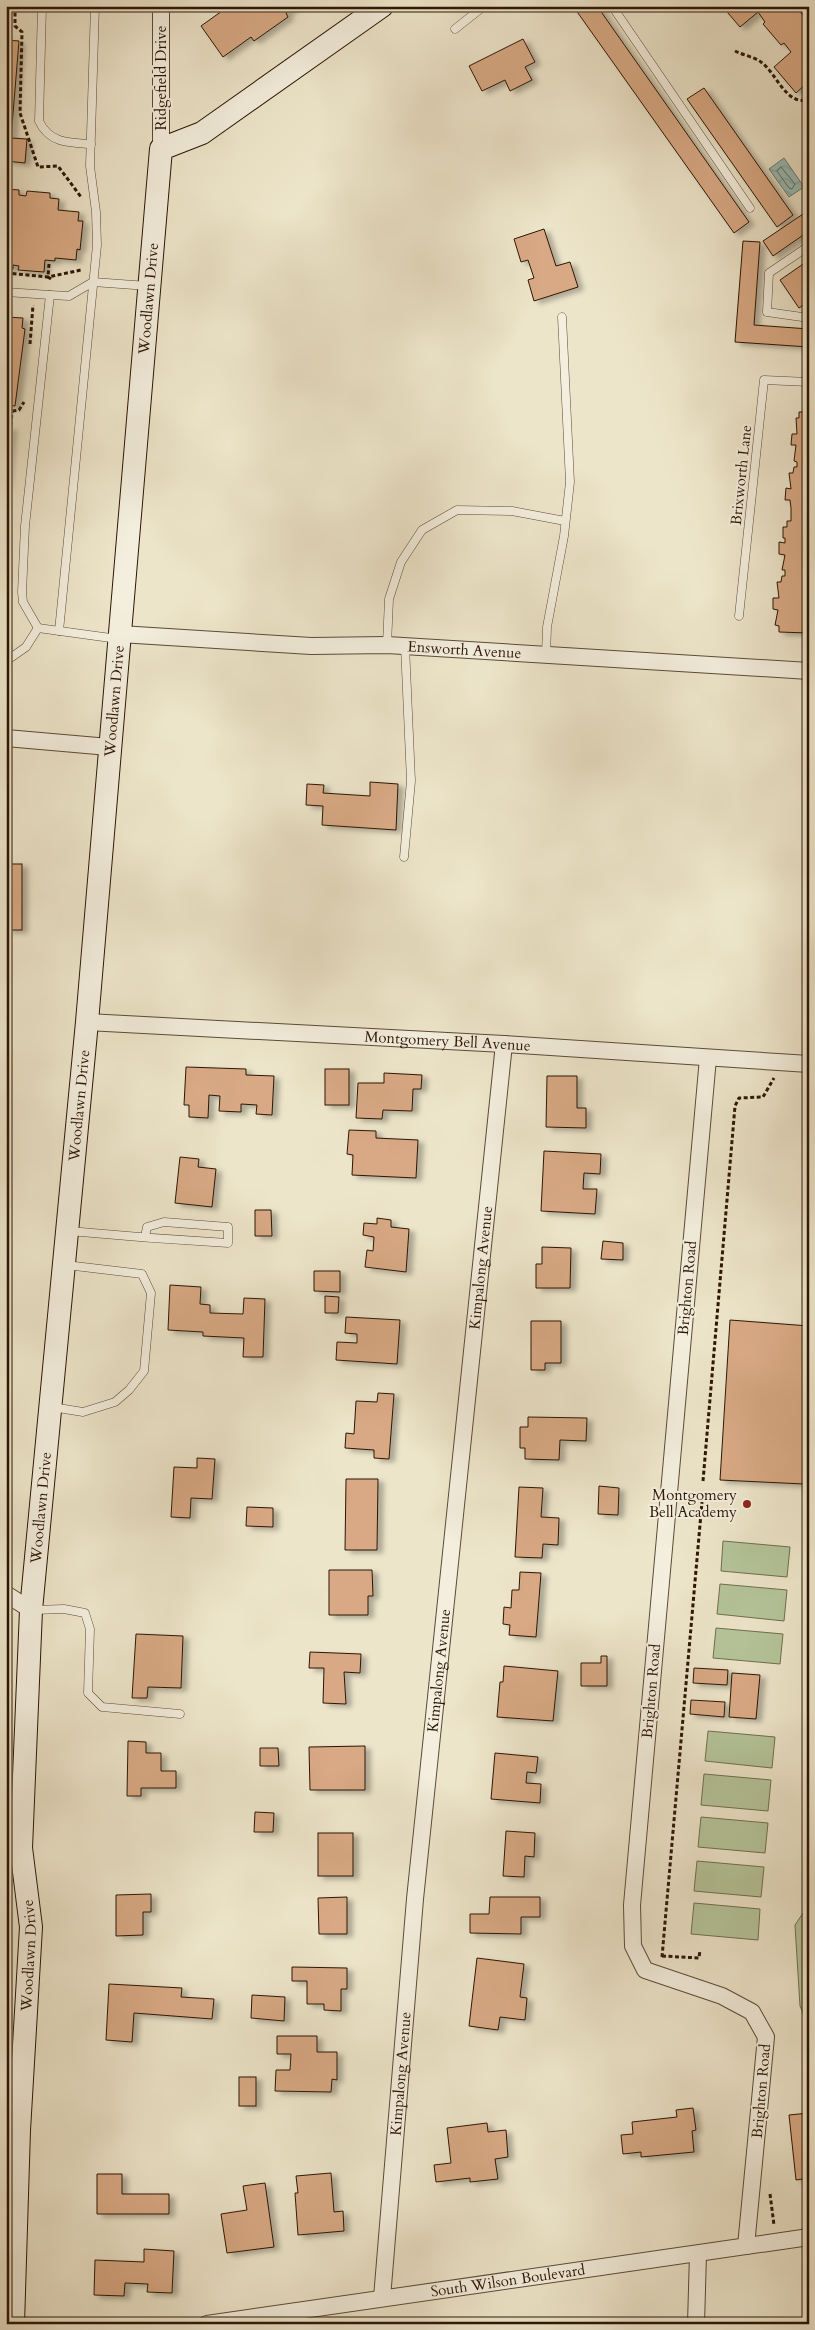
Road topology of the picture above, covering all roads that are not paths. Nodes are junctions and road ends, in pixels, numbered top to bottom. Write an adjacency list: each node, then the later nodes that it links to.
1 (42, 6): 8 (lane)
2 (95, 6): 8 (lane)
3 (160, 6): 9 (street, Ridgefield Drive)
4 (382, 6): 9 (main road)
5 (484, 6): 7 (lane)
6 (612, 6): 10 (lane)
7 (455, 29)
8 (91, 144): 12 (lane)
9 (161, 149): 13 (main road, Woodlawn Drive)
10 (750, 208)
11 (809, 246): 16 (lane)
12 (93, 282): 13 (lane); 15 (lane); 22 (lane)
13 (150, 286): 23 (main road, Woodlawn Drive)
14 (6, 292): 15 (lane)
15 (50, 296): 21 (lane)
16 (807, 316)
17 (562, 317): 19 (lane)
18 (809, 382): 20 (lane, Brixworth Lane)
19 (565, 521): 24 (lane); 26 (lane)
20 (740, 616)
21 (38, 628): 22 (lane); 27 (lane)
22 (59, 631): 23 (lane)
23 (120, 636): 24 (street, Ensworth Avenue); 30 (main road, Woodlawn Drive)
24 (387, 645): 25 (street, Ensworth Avenue)
25 (405, 646): 26 (street, Ensworth Avenue); 31 (lane)
26 (546, 655): 28 (street, Ensworth Avenue)
27 (6, 661)
28 (809, 671)
29 (6, 738): 30 (street)
30 (109, 747): 32 (main road, Woodlawn Drive)
31 (404, 857)
32 (87, 1022): 33 (street, Montgomery Bell Avenue); 36 (main road, Woodlawn Drive)
33 (504, 1044): 34 (street, Montgomery Bell Avenue); 46 (street, Kimpalong Avenue)
34 (708, 1058): 35 (street, Montgomery Bell Avenue); 44 (street, Brighton Road)
35 (809, 1064)
36 (67, 1231): 37 (lane); 38 (main road, Woodlawn Drive)
37 (145, 1238): 37 (lane)
38 (64, 1265): 39 (main road, Woodlawn Drive); 39 (lane)
39 (50, 1406): 41 (main road, Woodlawn Drive)
40 (6, 1594): 41 (street)
41 (31, 1610): 42 (lane); 47 (main road, Woodlawn Drive)
42 (180, 1714)
43 (809, 2236): 44 (street, South Wilson Boulevard)
44 (746, 2246): 45 (street, South Wilson Boulevard)
45 (698, 2254): 46 (street, South Wilson Boulevard); 49 (street)
46 (382, 2298): 48 (street, South Wilson Boulevard)
47 (13, 2324)
48 (207, 2324)
49 (696, 2324)

